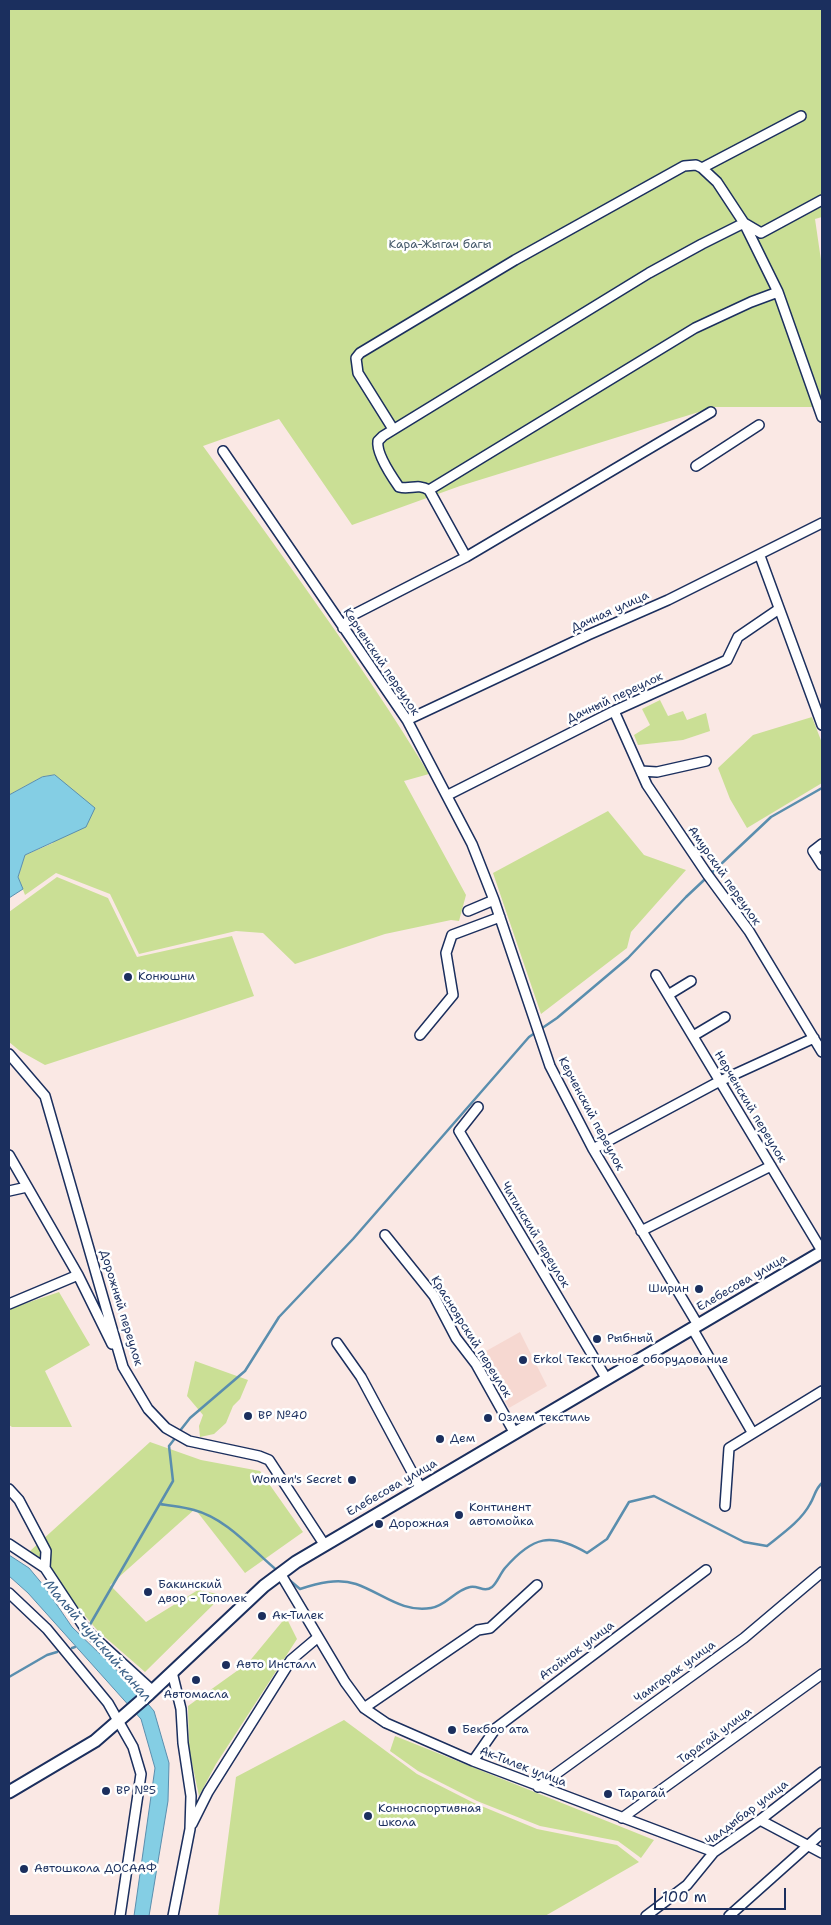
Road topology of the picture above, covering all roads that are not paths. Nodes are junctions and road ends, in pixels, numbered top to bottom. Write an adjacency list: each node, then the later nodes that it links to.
1 (801, 116): 2 (street)
2 (702, 168): 4 (street); 9 (street)
3 (822, 200): 4 (street)
4 (744, 223): 5 (street); 9 (street)
5 (778, 292): 7 (street); 12 (street)
6 (711, 412): 14 (street)
7 (822, 418)
8 (759, 425): 11 (street)
9 (393, 429): 12 (street)
10 (223, 452): 17 (street, Керченский переулок)
11 (696, 466)
12 (430, 490): 14 (street)
13 (822, 524): 15 (street, Дачная улица)
14 (466, 556): 17 (street)
15 (760, 556): 16 (street); 19 (street, Дачная улица)
16 (779, 609): 18 (street, Дачный переулок); 20 (street)
17 (343, 628): 19 (street, Керченский переулок)
18 (614, 710): 22 (street, Амурский переулок); 23 (street, Дачный переулок)
19 (407, 720): 23 (street, Керченский переулок)
20 (822, 726)
21 (706, 762): 22 (street)
22 (641, 771): 35 (street, Амурский переулок)
23 (448, 795): 26 (street, Керченский переулок)
24 (822, 844): 25 (street)
25 (822, 865)
26 (494, 900): 27 (street); 28 (street, Керченский переулок)
27 (468, 911)
28 (500, 917): 33 (street); 40 (street, Керченский переулок)
29 (656, 975): 31 (street, Нерченский переулок)
30 (691, 981): 31 (street)
31 (668, 995): 34 (street, Нерченский переулок)
32 (725, 1017): 34 (street)
33 (420, 1035)
34 (693, 1036): 38 (street, Нерченский переулок)
35 (814, 1038): 36 (street, Амурский переулок); 38 (street)
36 (822, 1052)
37 (9, 1054): 52 (street, Дорожный переулок)
38 (720, 1081): 40 (street); 42 (street, Нерченский переулок)
39 (478, 1107): 53 (street, Читинский переулок)
40 (592, 1149): 45 (street, Керченский переулок)
41 (9, 1155): 43 (street)
42 (771, 1166): 45 (street); 47 (street, Нерченский переулок)
43 (27, 1187): 44 (street); 48 (street)
44 (9, 1191)
45 (642, 1231): 50 (street, Керченский переулок)
46 (385, 1235): 55 (street, Красноярский переулок)
47 (822, 1251): 50 (main road, Елебесова улица)
48 (78, 1275): 49 (street); 52 (street)
49 (9, 1304)
50 (695, 1326): 53 (main road, Елебесова улица); 56 (street, Керченский переулок)
51 (337, 1343): 57 (street)
52 (123, 1366): 61 (street, Дорожный переулок)
53 (606, 1378): 55 (main road, Елебесова улица)
54 (822, 1391): 56 (street)
55 (514, 1432): 57 (main road, Елебесова улица)
56 (752, 1432): 59 (street)
57 (420, 1487): 61 (main road, Елебесова улица)
58 (9, 1489): 62 (street)
59 (726, 1506)
60 (9, 1544): 62 (street)
61 (324, 1544): 65 (main road, Елебесова улица)
62 (45, 1568): 71 (street)
63 (706, 1570): 74 (street, Атойнок улица)
64 (822, 1572): 76 (street, Чамгарак улица)
65 (280, 1573): 68 (street, Ак-Тилек улица); 69 (main road, Елебесова улица)
66 (538, 1585): 72 (street)
67 (9, 1592): 73 (street)
68 (317, 1638): 72 (street, Ак-Тилек улица); 80 (street)
69 (172, 1672): 71 (main road, Елебесова улица); 80 (street)
70 (822, 1674): 78 (street, Тарагай улица)
71 (151, 1692): 73 (main road, Елебесова улица)
72 (364, 1708): 74 (street, Ак-Тилек улица)
73 (121, 1720): 77 (main road, Елебесова улица); 85 (street)
74 (473, 1761): 76 (street, Ак-Тилек улица)
75 (822, 1772): 79 (street, Чалдыбар улица)
76 (538, 1787): 78 (street, Ак-Тилек улица)
77 (9, 1792)
78 (622, 1818): 83 (street, Ак-Тилек улица)
79 (760, 1820): 82 (street); 83 (street, Чалдыбар улица)
80 (190, 1829): 86 (street)
81 (822, 1833): 82 (street)
82 (808, 1846): 84 (street); 88 (street)
83 (714, 1852): 87 (street, Чалдыбар улица)
84 (822, 1853)
85 (120, 1916)
86 (173, 1916)
87 (646, 1916)
88 (729, 1916)

